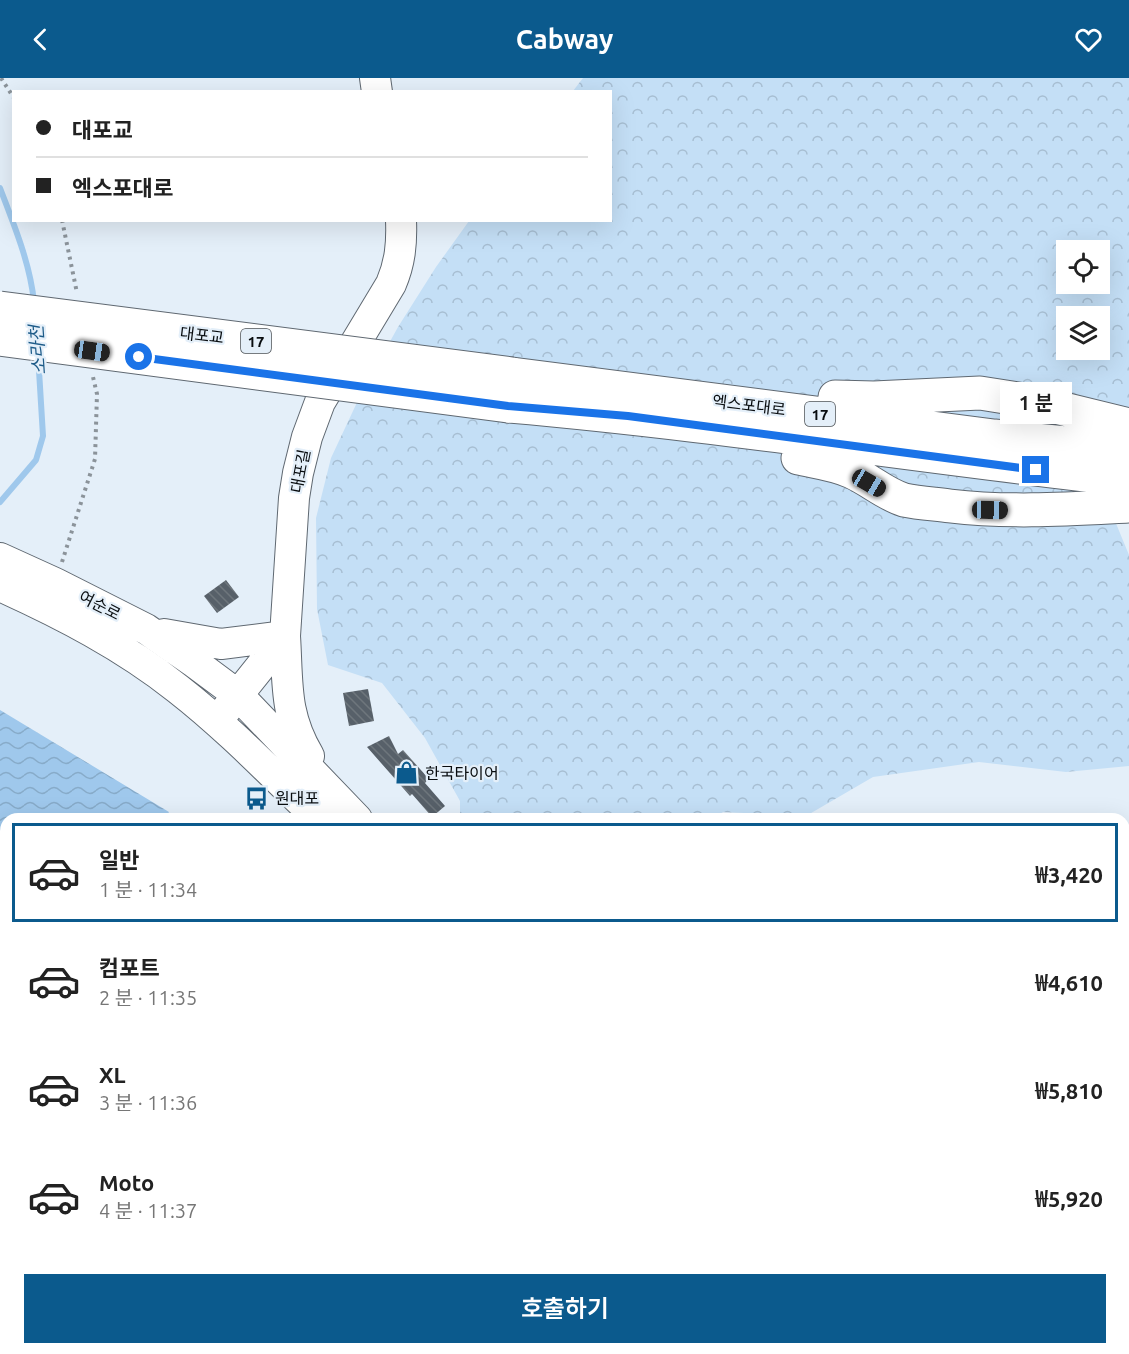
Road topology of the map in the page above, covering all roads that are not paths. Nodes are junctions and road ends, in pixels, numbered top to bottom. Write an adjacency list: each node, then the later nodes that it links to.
1 (401, 222): 13 (street, 대포길)
2 (0, 308): 4 (highway, 대포교 / 17, bridge)
3 (0, 339): 4 (highway, 대포교 / 17, bridge)
4 (510, 390): 5 (highway, 엑스포대로 / 17)
5 (631, 403): 6 (highway); 7 (highway, 엑스포대로 / 17); 8 (highway, 엑스포대로 / 17); 9 (highway)
6 (1129, 425)
7 (1129, 449)
8 (1129, 480)
9 (1129, 506)
10 (0, 558): 12 (street, 여순로)
11 (0, 586): 15 (street, 여순로)
12 (146, 629): 13 (street); 14 (street, 여순로)
13 (285, 636): 14 (street); 16 (street, 대포길)
14 (238, 695): 15 (street); 16 (street)
15 (217, 721): 16 (street)
16 (326, 807): 17 (street)
17 (342, 813)

